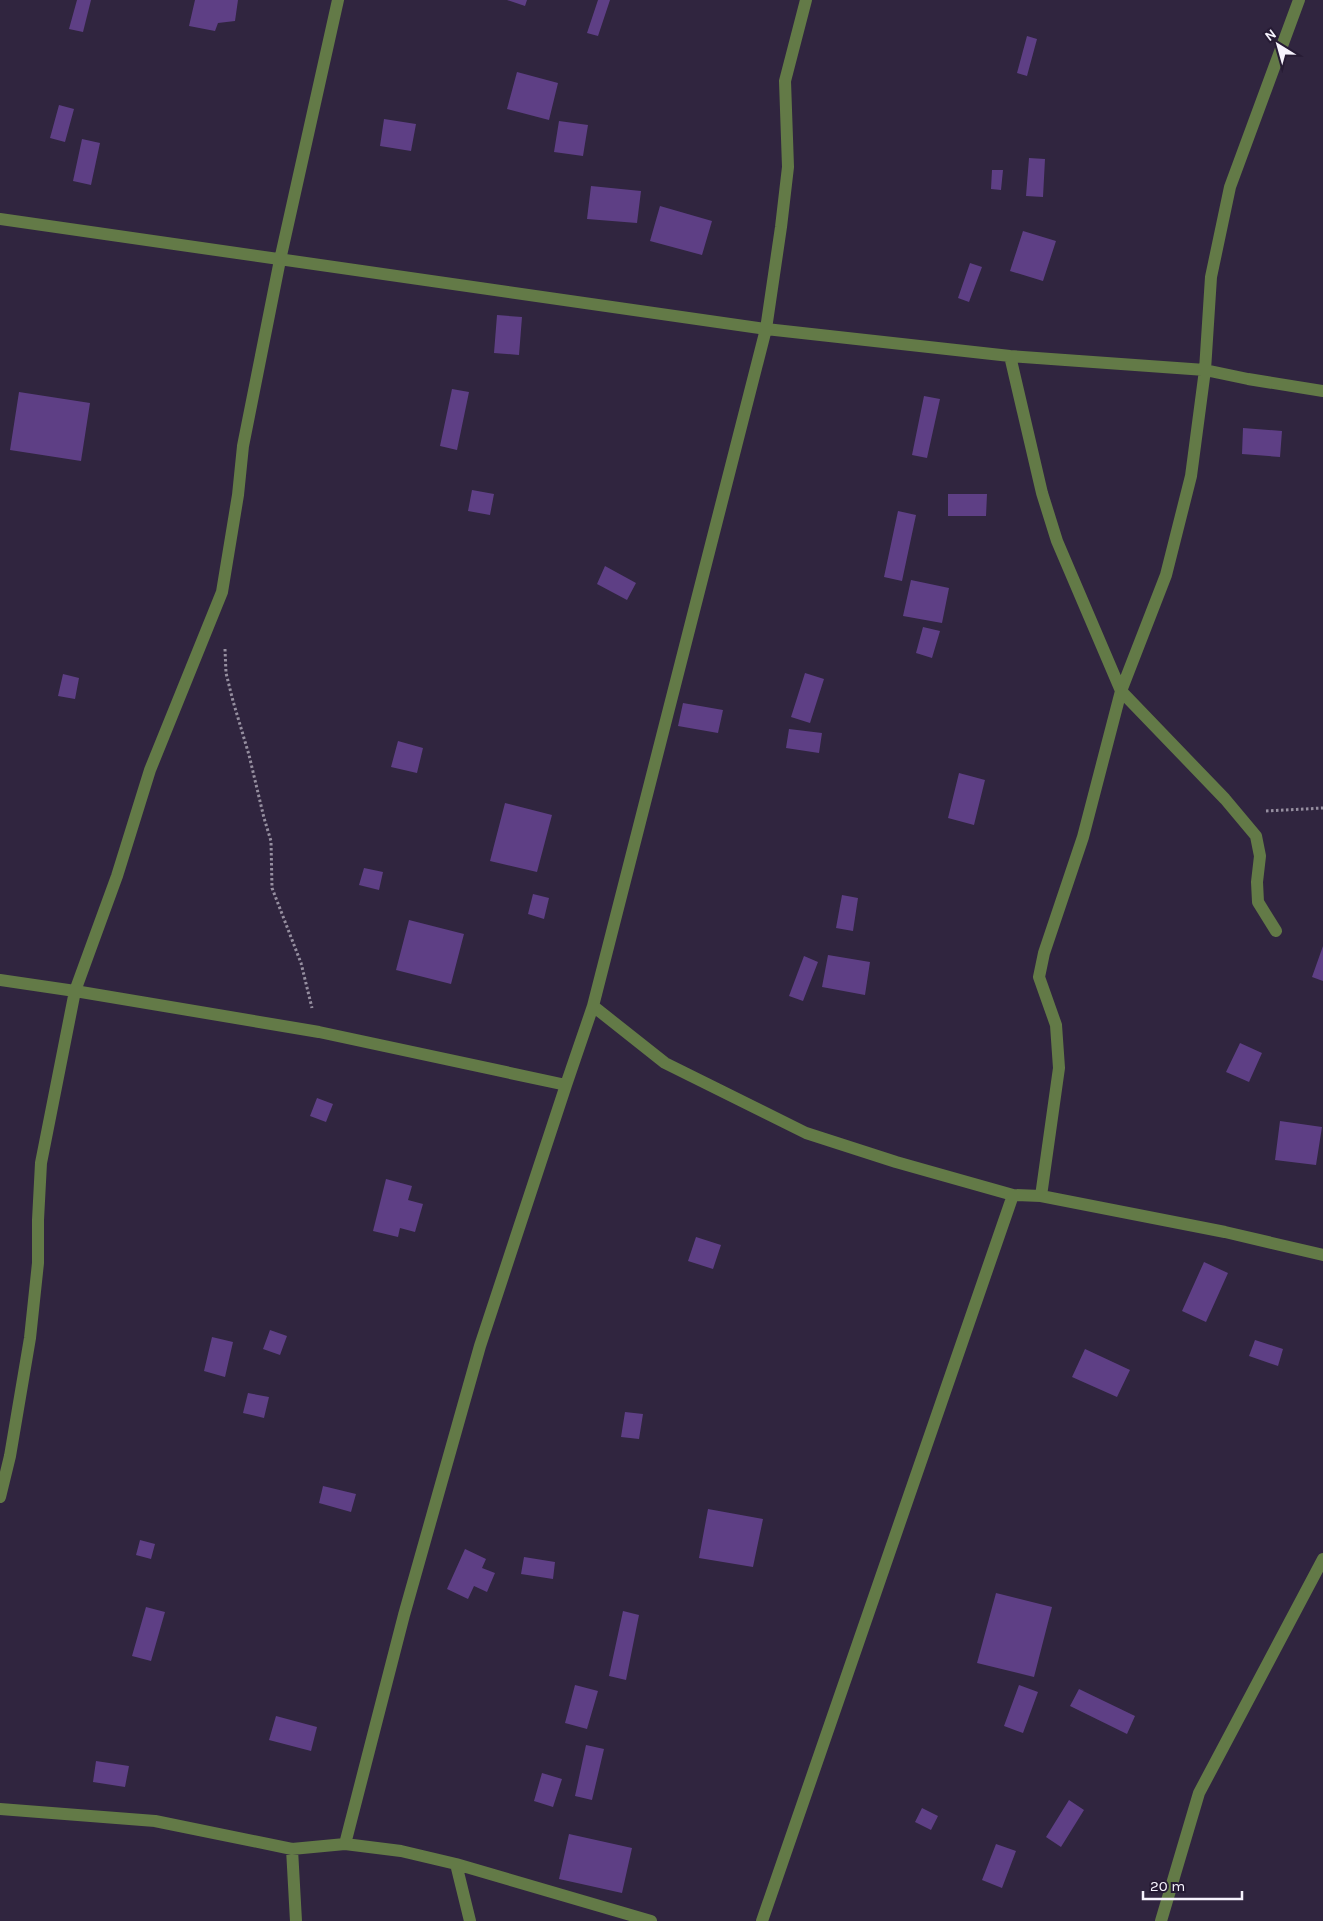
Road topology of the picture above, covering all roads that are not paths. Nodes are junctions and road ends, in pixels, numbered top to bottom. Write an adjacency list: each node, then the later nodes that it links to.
1 (338, 0): 5 (street)
2 (806, 0): 6 (street)
3 (1299, 0): 8 (street)
4 (0, 219): 5 (street)
5 (280, 260): 6 (street); 13 (street)
6 (766, 328): 7 (street); 14 (street)
7 (1010, 356): 8 (street); 10 (street)
8 (1205, 370): 9 (street); 10 (street)
9 (1323, 391)
10 (1121, 690): 11 (street); 17 (street)
11 (1276, 931)
12 (0, 980): 13 (street)
13 (75, 991): 15 (street); 19 (street)
14 (594, 1006): 15 (street); 16 (street)
15 (566, 1085): 22 (street)
16 (1013, 1195): 17 (street); 28 (street)
17 (1041, 1196): 18 (street)
18 (1323, 1255)
19 (0, 1497)
20 (1323, 1559): 29 (street)
21 (0, 1809): 23 (street)
22 (345, 1844): 23 (street); 24 (street)
23 (292, 1848): 25 (street)
24 (456, 1864): 26 (street); 27 (street)
25 (296, 1921)
26 (470, 1921)
27 (651, 1921)
28 (762, 1921)
29 (1161, 1921)

